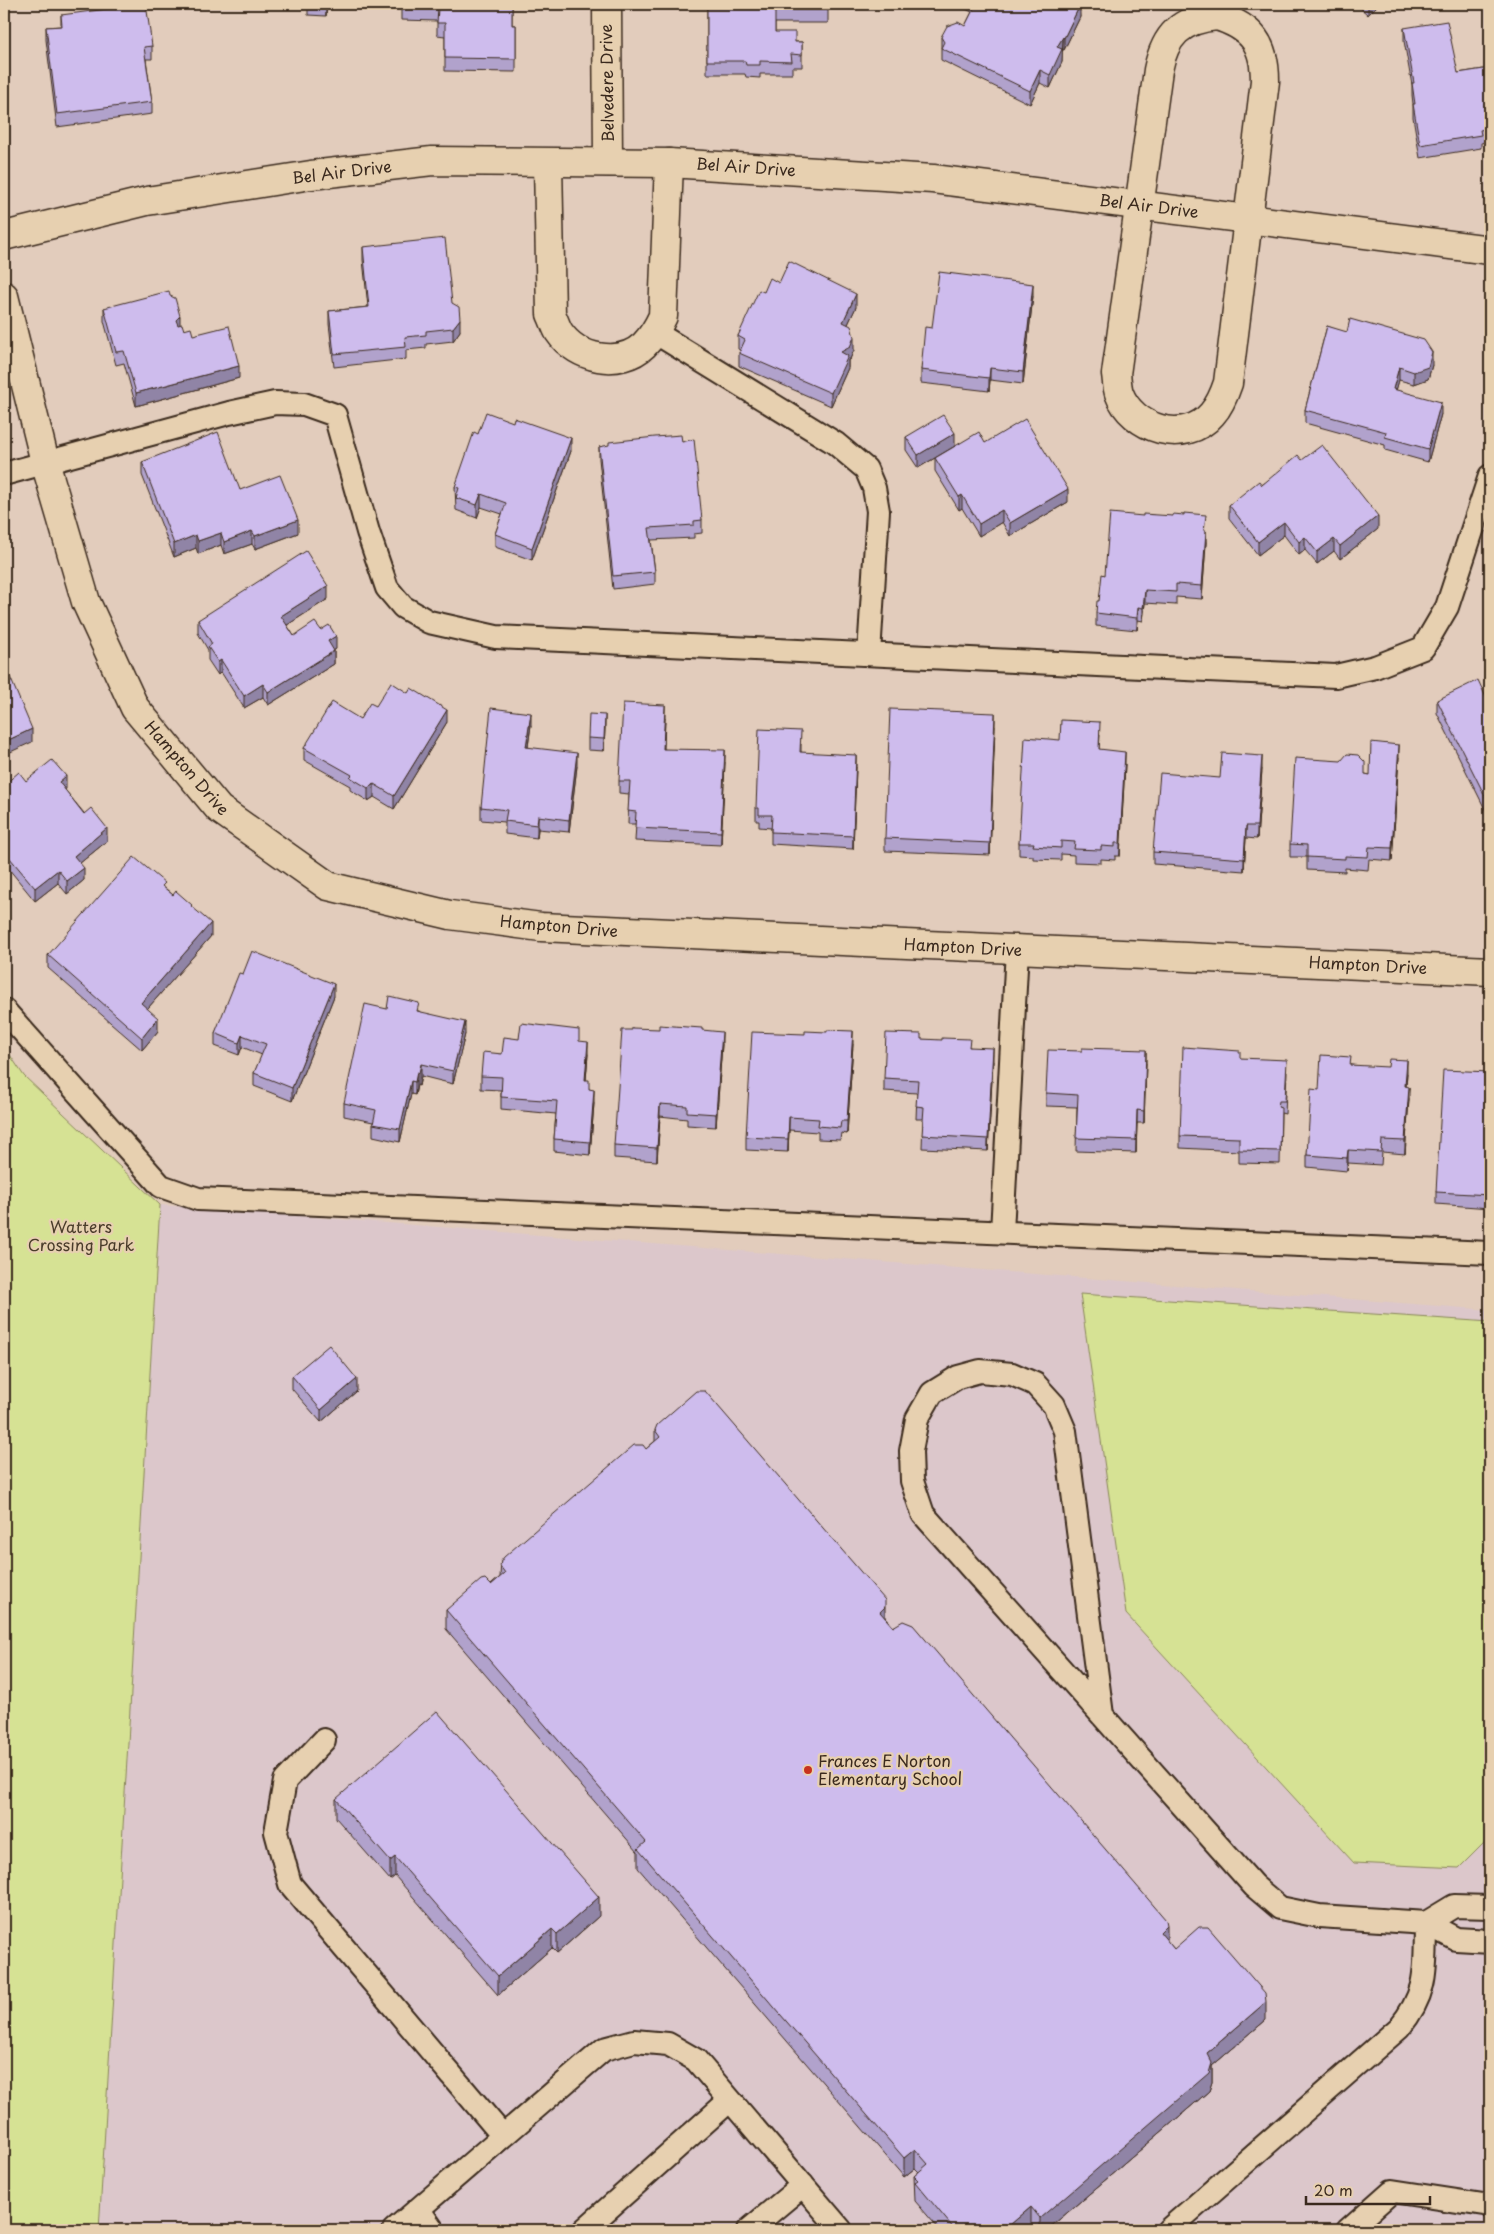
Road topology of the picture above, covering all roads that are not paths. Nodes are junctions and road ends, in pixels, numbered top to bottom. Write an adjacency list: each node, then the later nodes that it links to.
1 (606, 4): 3 (street, Belvedere Drive)
2 (548, 162): 3 (street, Bel Air Drive); 7 (street, Bel Air Drive); 10 (street)
3 (608, 162): 4 (street, Bel Air Drive)
4 (669, 163): 5 (street, Bel Air Drive); 10 (street)
5 (1139, 205): 6 (street, Bel Air Drive); 6 (street); 6 (street)
6 (1248, 219): 8 (street, Bel Air Drive)
7 (4, 236)
8 (1490, 250)
9 (4, 296): 11 (street, Hampton Drive)
10 (656, 333): 14 (lane)
11 (45, 462): 12 (lane); 14 (lane); 15 (street, Hampton Drive)
12 (4, 474)
13 (1490, 476): 14 (lane)
14 (869, 654)
15 (1017, 949): 16 (street, Hampton Drive); 18 (lane)
16 (1490, 971)
17 (4, 1010): 18 (lane)
18 (1002, 1232): 19 (lane)
19 (1490, 1253)
20 (1102, 1714): 20 (lane); 23 (lane)
21 (324, 1740): 26 (lane)
22 (1490, 1907): 23 (lane)
23 (1426, 1923): 24 (lane); 35 (lane)
24 (1490, 1941)
25 (730, 2100): 26 (lane); 27 (lane); 32 (lane)
26 (503, 2136): 29 (lane)
27 (803, 2185): 33 (lane); 34 (lane)
28 (1490, 2206): 36 (lane)
29 (419, 2210): 30 (lane); 31 (lane)
30 (394, 2230)
31 (433, 2230)
32 (584, 2230)
33 (749, 2230)
34 (842, 2230)
35 (1168, 2230)
36 (1348, 2230)

